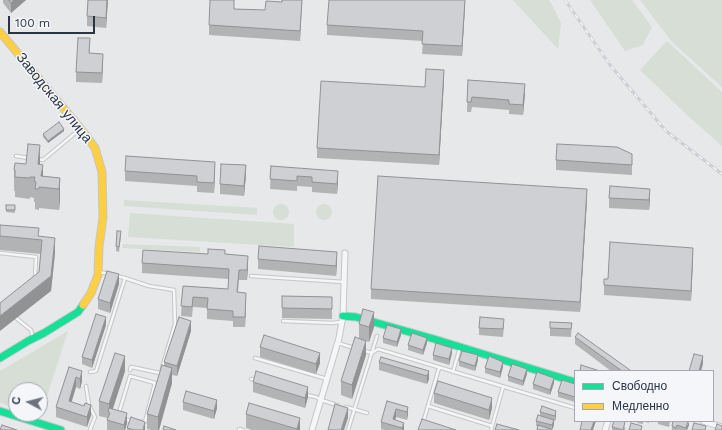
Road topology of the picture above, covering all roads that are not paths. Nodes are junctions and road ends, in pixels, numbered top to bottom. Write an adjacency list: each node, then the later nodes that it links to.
1 (0, 32): 2 (main road, Заводская улица)
2 (80, 129): 3 (lane); 6 (main road, Заводская улица)
3 (16, 156)
4 (0, 253): 10 (lane)
5 (345, 253): 9 (street)
6 (98, 272): 8 (lane); 15 (main road, Заводская улица)
7 (252, 276): 9 (lane)
8 (125, 278): 22 (lane); 23 (lane)
9 (344, 282): 12 (street)
10 (35, 284)
11 (16, 318): 15 (lane)
12 (342, 319): 13 (lane); 16 (street); 17 (main road)
13 (283, 321)
14 (377, 336): 18 (lane)
15 (33, 338): 19 (main road, Заводская улица)
16 (338, 343): 18 (lane); 26 (street)
17 (460, 346): 24 (lane); 28 (main road)
18 (372, 353): 21 (lane); 35 (lane)
19 (0, 358)
20 (255, 358): 26 (lane)
21 (439, 368): 24 (lane); 33 (lane)
22 (130, 370)
23 (90, 372)
24 (453, 372): 30 (lane)
25 (252, 378): 27 (lane)
26 (327, 380): 32 (street)
27 (259, 381)
28 (574, 382)
29 (86, 386): 47 (lane)
30 (503, 387): 34 (lane); 42 (lane)
31 (301, 393): 32 (lane)
32 (321, 400): 35 (lane); 49 (street)
33 (428, 406): 40 (lane); 42 (lane)
34 (574, 408)
35 (355, 410): 37 (lane); 50 (lane)
36 (0, 411): 43 (main road)
37 (367, 413)
38 (130, 421): 38 (lane); 41 (lane)
39 (706, 422): 44 (street)
40 (422, 424)
41 (129, 425)
42 (492, 426): 51 (lane)
43 (40, 427): 46 (main road)
44 (722, 427)
45 (239, 429): 48 (lane)
46 (61, 430)
47 (90, 430)
48 (243, 430)
49 (312, 430)
50 (348, 430)
51 (491, 430)

